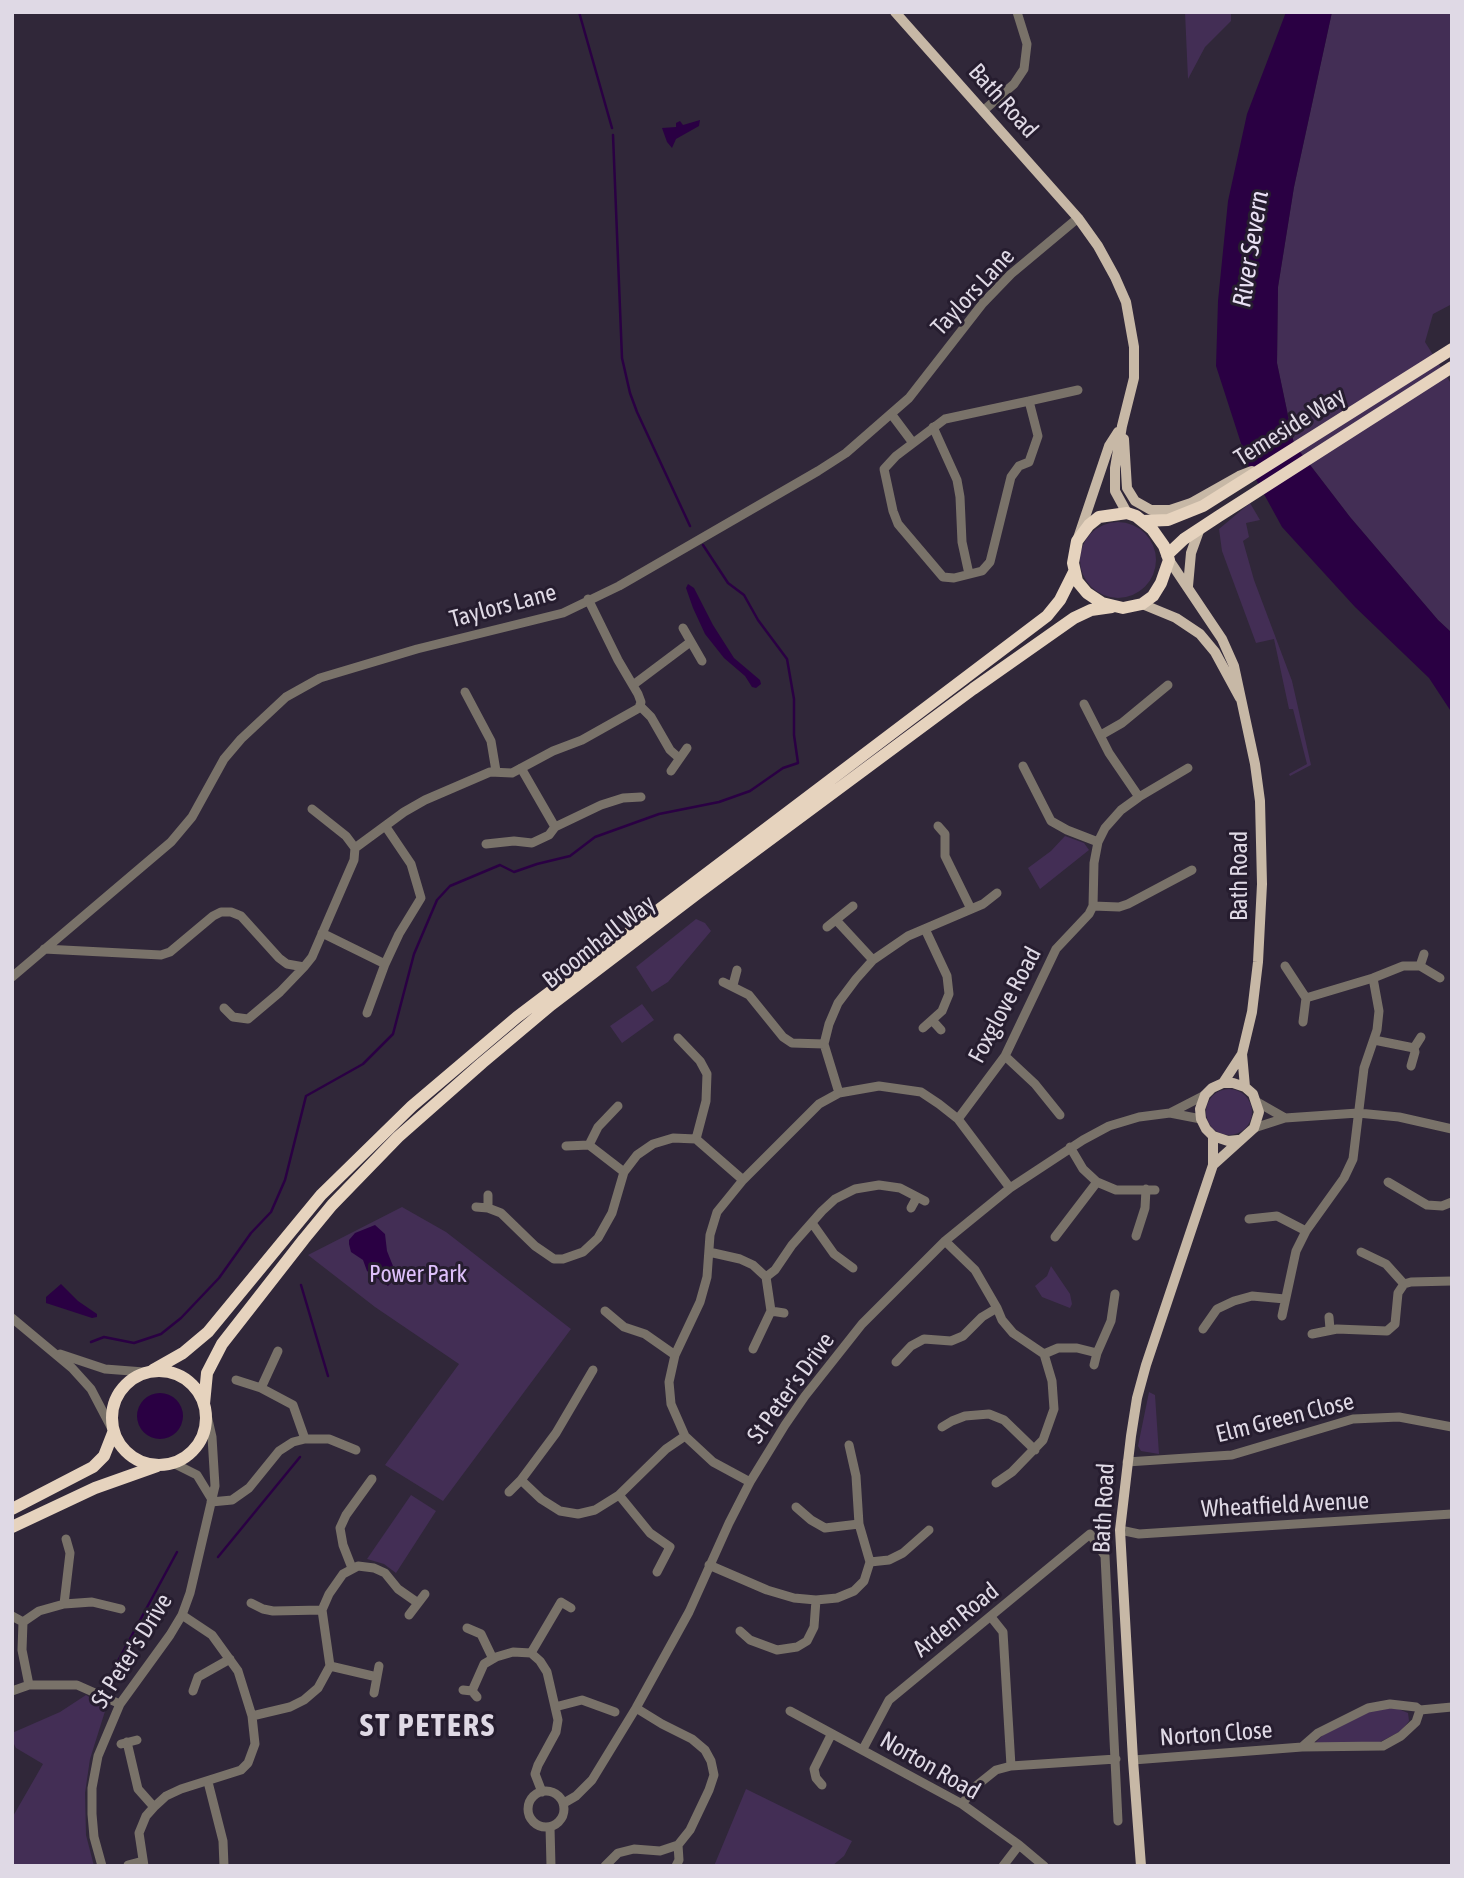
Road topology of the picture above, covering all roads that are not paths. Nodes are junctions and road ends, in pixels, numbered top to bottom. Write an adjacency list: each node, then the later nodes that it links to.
1 (895, 12): 3 (main road, Bath Road)
2 (1017, 12): 3 (street)
3 (984, 111): 4 (main road, Bath Road)
4 (1078, 218): 9 (street, Taylors Lane); 10 (main road, Bath Road)
5 (1448, 351): 13 (highway, Temeside Way)
6 (1452, 367): 16 (highway, Temeside Way)
7 (1078, 390): 8 (street)
8 (1029, 401): 11 (street); 20 (street)
9 (892, 415): 12 (street); 22 (street, Taylors Lane)
10 (1122, 426): 13 (main road); 14 (main road); 17 (main road)
11 (933, 427): 12 (street); 20 (street)
12 (913, 443): 20 (street)
13 (1219, 492): 15 (highway, Temeside Way)
14 (1127, 513): 15 (highway); 17 (highway)
15 (1143, 521): 18 (highway)
16 (1200, 528): 18 (highway, Temeside Way); 21 (main road)
17 (1077, 541): 19 (highway)
18 (1168, 557): 21 (main road, Bath Road); 23 (highway)
19 (1074, 572): 24 (highway); 154 (highway, Broomhall Way)
20 (969, 574)
21 (1188, 588): 31 (main road, Bath Road)
22 (588, 599): 28 (street); 64 (street, Taylors Lane)
23 (1142, 604): 24 (highway); 31 (main road, Bath Road)
24 (1112, 607): 157 (highway, Broomhall Way)
25 (683, 628): 26 (street)
26 (690, 643): 27 (street); 28 (street)
27 (702, 661)
28 (633, 685): 33 (street)
29 (1168, 685): 34 (street)
30 (465, 692): 40 (street)
31 (1240, 698): 87 (main road, Bath Road)
32 (1084, 704): 34 (street)
33 (640, 706): 36 (street); 38 (street)
34 (1101, 735): 45 (street)
35 (687, 748): 36 (street)
36 (679, 758): 41 (street)
37 (1023, 766): 52 (street)
38 (521, 768): 40 (street); 49 (street)
39 (1188, 768): 42 (street)
40 (496, 771): 48 (street)
41 (671, 771)
42 (1168, 780): 43 (street); 45 (street)
43 (1174, 789)
44 (641, 797): 49 (street)
45 (1139, 797): 52 (street)
46 (312, 809): 54 (street)
47 (938, 826): 51 (street)
48 (386, 827): 54 (street); 67 (street)
49 (555, 827): 53 (street)
50 (956, 831): 51 (street)
51 (945, 834): 59 (street)
52 (1098, 842): 57 (street)
53 (486, 844)
54 (355, 848): 63 (street)
55 (1192, 870): 57 (street)
56 (997, 893): 59 (street)
57 (1093, 905): 88 (street, Foxglove Road)
58 (853, 906): 60 (street)
59 (971, 909): 62 (street)
60 (836, 920): 61 (street); 66 (street)
61 (827, 927)
62 (925, 929): 66 (street); 78 (street)
63 (322, 933): 67 (street); 70 (street)
64 (44, 949): 70 (street); 72 (street, Taylors Lane)
65 (1424, 954): 69 (street)
66 (873, 960): 85 (street)
67 (385, 964): 77 (street)
68 (1285, 966): 75 (street)
69 (1420, 966): 73 (street); 74 (street)
70 (304, 967): 76 (street)
71 (737, 970): 85 (street)
72 (12, 977)
73 (1373, 978): 75 (street); 84 (street)
74 (1440, 978)
75 (1306, 998): 79 (street)
76 (225, 1008)
77 (367, 1013)
78 (932, 1020): 80 (street); 81 (street)
79 (1304, 1022)
80 (923, 1028)
81 (941, 1030)
82 (1421, 1037): 86 (street)
83 (678, 1038): 105 (street)
84 (1374, 1040): 86 (street); 97 (street)
85 (824, 1044): 92 (street)
86 (1413, 1048): 89 (street)
87 (1242, 1054): 90 (main road, Bath Road); 91 (main road, Bath Road)
88 (1005, 1056): 98 (street); 100 (street, Foxglove Road)
89 (1411, 1066)
90 (1223, 1083): 91 (main road); 93 (main road, Bath Road)
91 (1245, 1087): 94 (main road)
92 (839, 1093): 100 (street); 112 (street)
93 (1205, 1095): 96 (street, St Peter's Drive); 101 (main road)
94 (1257, 1102): 99 (street); 102 (main road)
95 (618, 1106): 107 (street)
96 (1170, 1113): 101 (street, St Peter's Drive); 109 (street, St Peter's Drive)
97 (1358, 1113): 99 (street); 103 (street); 123 (street)
98 (1060, 1115)
99 (1285, 1118): 102 (street)
100 (958, 1119): 115 (street)
101 (1201, 1119): 104 (main road)
102 (1254, 1128): 106 (main road, Bath Road)
103 (1452, 1129)
104 (1213, 1136): 106 (main road); 110 (main road, Bath Road)
105 (696, 1139): 111 (street); 112 (street)
106 (1238, 1140): 110 (main road, Bath Road)
107 (589, 1145): 108 (street); 111 (street)
108 (566, 1146)
109 (1070, 1147): 113 (street); 115 (street, St Peter's Drive)
110 (1213, 1165): 166 (main road, Bath Road)
111 (624, 1172): 119 (street)
112 (743, 1181): 127 (street)
113 (1097, 1182): 124 (street); 125 (street)
114 (1388, 1182): 117 (street)
115 (1010, 1188): 126 (street, St Peter's Drive)
116 (488, 1195): 119 (street)
117 (1452, 1202)
118 (476, 1207): 119 (street)
119 (488, 1208)
120 (911, 1209): 122 (street)
121 (1249, 1219): 123 (street)
122 (812, 1223): 129 (street); 130 (street)
123 (1306, 1231): 134 (street)
124 (1136, 1236)
125 (1055, 1237)
126 (945, 1241): 135 (street); 170 (street, St Peter's Drive)
127 (709, 1252): 130 (street); 150 (street)
128 (1363, 1266): 132 (street)
129 (853, 1268)
130 (766, 1277): 137 (street)
131 (1452, 1281): 132 (street)
132 (1404, 1284): 143 (street)
133 (1115, 1294): 148 (street)
134 (1285, 1299): 139 (street); 142 (street)
135 (998, 1308): 149 (street); 151 (street)
136 (605, 1311): 150 (street)
137 (771, 1311): 138 (street); 145 (street)
138 (784, 1313)
139 (1282, 1317)
140 (1329, 1317): 143 (street)
141 (12, 1318): 147 (street)
142 (1203, 1329)
143 (1330, 1329): 144 (street)
144 (1312, 1334)
145 (753, 1349)
146 (278, 1351): 156 (street)
147 (55, 1352): 154 (street); 160 (street)
148 (1097, 1353): 149 (street); 152 (street)
149 (1044, 1354): 165 (street)
150 (675, 1355): 161 (street)
151 (896, 1362)
152 (1094, 1365)
153 (593, 1370): 169 (street)
154 (148, 1371): 157 (highway); 160 (highway)
155 (236, 1381): 156 (street)
156 (261, 1388): 162 (street)
157 (206, 1410): 167 (highway); 174 (street, St Peter's Drive)
158 (942, 1427): 165 (street)
159 (1452, 1427): 166 (street, Elm Green Close)
160 (112, 1431): 167 (highway); 176 (highway)
161 (685, 1436): 170 (street); 173 (street)
162 (305, 1439): 164 (street); 174 (street)
163 (849, 1445): 178 (street)
164 (356, 1450)
165 (1035, 1450): 171 (street)
166 (1127, 1462): 181 (main road, Bath Road)
167 (167, 1464): 174 (street); 179 (highway)
168 (372, 1479): 186 (street)
169 (521, 1480): 172 (street); 173 (street)
170 (750, 1482): 185 (street, St Peter's Drive)
171 (996, 1483)
172 (509, 1492)
173 (619, 1495): 187 (street)
174 (211, 1500): 196 (street, St Peter's Drive)
175 (796, 1507): 178 (street)
176 (12, 1509)
177 (1452, 1514): 181 (street, Wheatfield Avenue)
178 (859, 1524): 184 (street)
179 (12, 1527)
180 (929, 1530): 184 (street)
181 (1120, 1530): 227 (main road, Bath Road)
182 (1090, 1534): 199 (street, Arden Road); 226 (street, Bath Road)
183 (66, 1539): 192 (street)
184 (870, 1562): 189 (street)
185 (709, 1565): 189 (street); 217 (street, St Peter's Drive)
186 (352, 1569): 191 (street); 195 (street)
187 (657, 1572)
188 (425, 1594): 191 (street)
189 (816, 1600): 202 (street)
190 (251, 1602): 195 (street)
191 (418, 1603): 197 (street)
192 (64, 1604): 194 (street); 200 (street)
193 (571, 1608): 203 (street)
194 (121, 1609)
195 (322, 1610): 206 (street)
196 (183, 1615): 204 (street); 214 (street, St Peter's Drive)
197 (410, 1615)
198 (12, 1616): 200 (street)
199 (991, 1617): 225 (street, Arden Road); 228 (street)
200 (23, 1622): 209 (street)
201 (467, 1628): 205 (street)
202 (740, 1631)
203 (531, 1653): 205 (street); 215 (street)
204 (230, 1659): 211 (street); 221 (street)
205 (493, 1659): 213 (street)
206 (330, 1666): 208 (street); 221 (street)
207 (379, 1666): 208 (street)
208 (377, 1676): 212 (street)
209 (29, 1685): 210 (street); 214 (street)
210 (12, 1691)
211 (193, 1691)
212 (374, 1693)
213 (470, 1693)
214 (120, 1704): 241 (street, St Peter's Drive)
215 (555, 1707): 220 (street); 231 (street)
216 (1452, 1707): 218 (street, Norton Close)
217 (636, 1708): 232 (street, St Peter's Drive); 238 (street)
218 (1420, 1710): 224 (street, Norton Close); 224 (street, Norton Close)
219 (790, 1711): 222 (street, Norton Road)
220 (615, 1712)
221 (252, 1716): 229 (street)
222 (831, 1735): 225 (street, Norton Road); 230 (street)
223 (128, 1742): 234 (street)
224 (1302, 1747): 227 (street, Norton Close)
225 (863, 1749): 233 (street, Norton Road)
226 (1116, 1759): 228 (street); 235 (street, Bath Road)
227 (1132, 1760): 248 (main road, Bath Road)
228 (1011, 1766): 233 (street)
229 (208, 1782): 234 (street); 242 (street)
230 (822, 1785)
231 (542, 1792): 232 (street); 236 (street)
232 (564, 1803): 236 (street, St Peter's Drive)
233 (961, 1804): 237 (street, Norton Road)
234 (154, 1807): 239 (street)
235 (1118, 1821)
236 (550, 1827): 243 (street)
237 (1020, 1845): 246 (street); 247 (street, Norton Road)
238 (678, 1846): 244 (street); 245 (street)
239 (143, 1863): 240 (street)
240 (128, 1865)
241 (102, 1866)
242 (224, 1866)
243 (551, 1866)
244 (605, 1866)
245 (676, 1866)
246 (1003, 1866)
247 (1044, 1866)
248 (1141, 1866)

